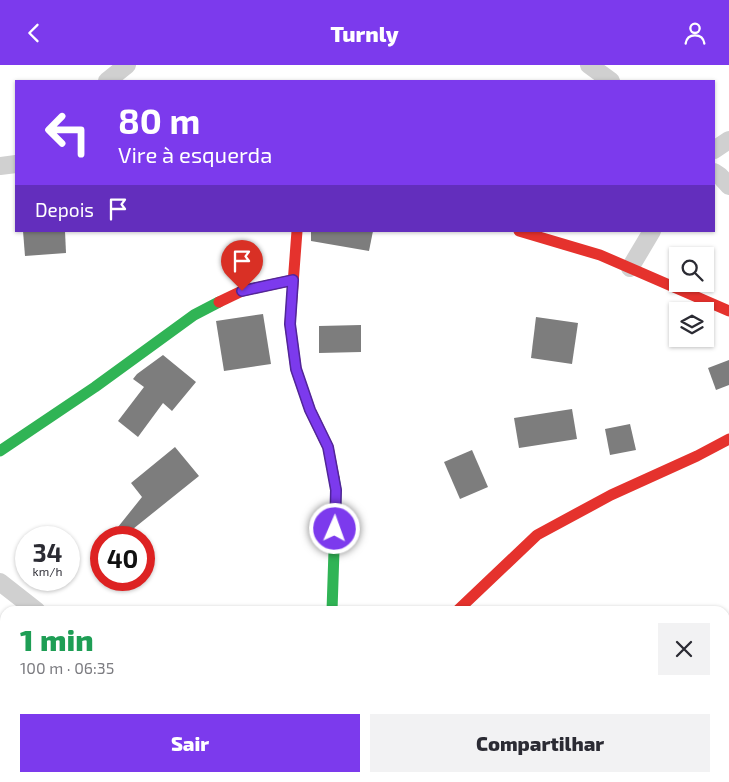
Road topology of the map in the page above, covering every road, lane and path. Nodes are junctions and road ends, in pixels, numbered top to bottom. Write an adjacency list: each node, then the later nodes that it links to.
1 (127, 65): 3 (street)
2 (589, 65): 4 (street)
3 (108, 80)
4 (610, 80)
5 (729, 140): 6 (street)
6 (715, 149)
7 (715, 173): 8 (street)
8 (729, 186)
9 (297, 232): 13 (street)
10 (522, 232): 12 (street)
11 (651, 232): 12 (street)
12 (630, 268): 14 (street)
13 (293, 280): 16 (street); 19 (street)
14 (729, 311)
15 (729, 439): 20 (street)
16 (0, 451)
17 (0, 582): 18 (street)
18 (31, 606)
19 (332, 606)
20 (462, 606)

